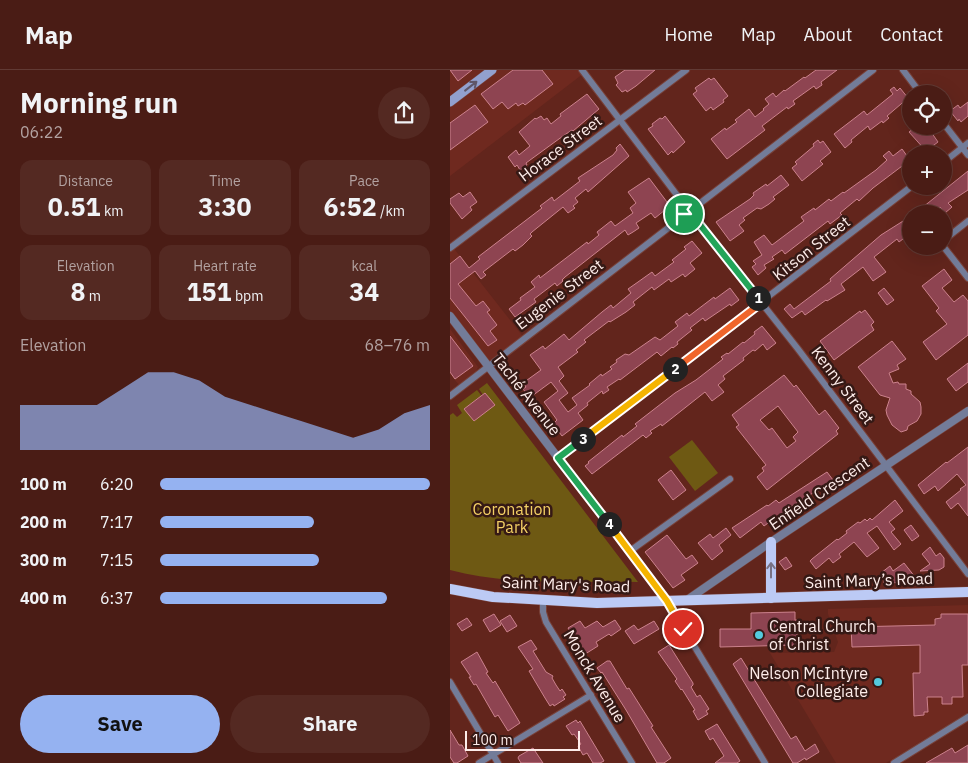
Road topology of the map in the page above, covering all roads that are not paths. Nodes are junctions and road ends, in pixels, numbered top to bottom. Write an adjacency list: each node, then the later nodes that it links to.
1 (492, 70): 7 (main road, one-way to 1)
2 (582, 70): 8 (street)
3 (686, 70): 8 (street, Horace Street)
4 (873, 70): 15 (street)
5 (903, 70): 6 (street)
6 (914, 85)
7 (450, 102)
8 (620, 120): 14 (street); 20 (street, Horace Street)
9 (952, 132): 10 (street)
10 (965, 145): 11 (street); 12 (street)
11 (968, 155)
12 (952, 156)
13 (902, 194): 23 (street, Kitson Street)
14 (686, 207): 15 (street); 16 (street)
15 (694, 208): 17 (street)
16 (685, 215): 17 (street); 25 (street, Eugenie Street)
17 (693, 216): 23 (street, Kenny Street)
18 (968, 221): 19 (street)
19 (952, 234)
20 (450, 248)
21 (950, 255): 22 (street)
22 (968, 278)
23 (761, 303): 28 (street, Kitson Street); 29 (street, Kenny Street)
24 (450, 316): 25 (street, Taché Avenue)
25 (488, 367): 26 (street, Eugenie Street); 28 (street, Taché Avenue)
26 (450, 396)
27 (968, 410): 29 (street, Enfield Crescent)
28 (558, 458): 32 (street, Taché Avenue)
29 (886, 465): 31 (street, Enfield Crescent); 33 (street, Kenny Street)
30 (730, 479): 32 (street)
31 (771, 542): 36 (highway, one-way to 31); 37 (street, Enfield Crescent)
32 (630, 551): 39 (street, Taché Avenue)
33 (967, 571)
34 (450, 589): 38 (highway, Saint Mary's Road)
35 (968, 592): 36 (highway, Saint Mary’s Road)
36 (771, 598): 37 (highway, Saint Mary's Road)
37 (687, 600): 39 (highway, Saint Mary's Road)
38 (543, 601): 39 (highway, Saint Mary's Road); 41 (street, Monck Avenue)
39 (667, 601): 48 (street, Taché Avenue)
40 (450, 682): 43 (street)
41 (590, 695): 43 (street); 47 (street, Monck Avenue)
42 (968, 717): 44 (street)
43 (493, 754): 45 (street); 46 (street)
44 (897, 762)
45 (479, 763)
46 (498, 763)
47 (632, 763)
48 (765, 763)

